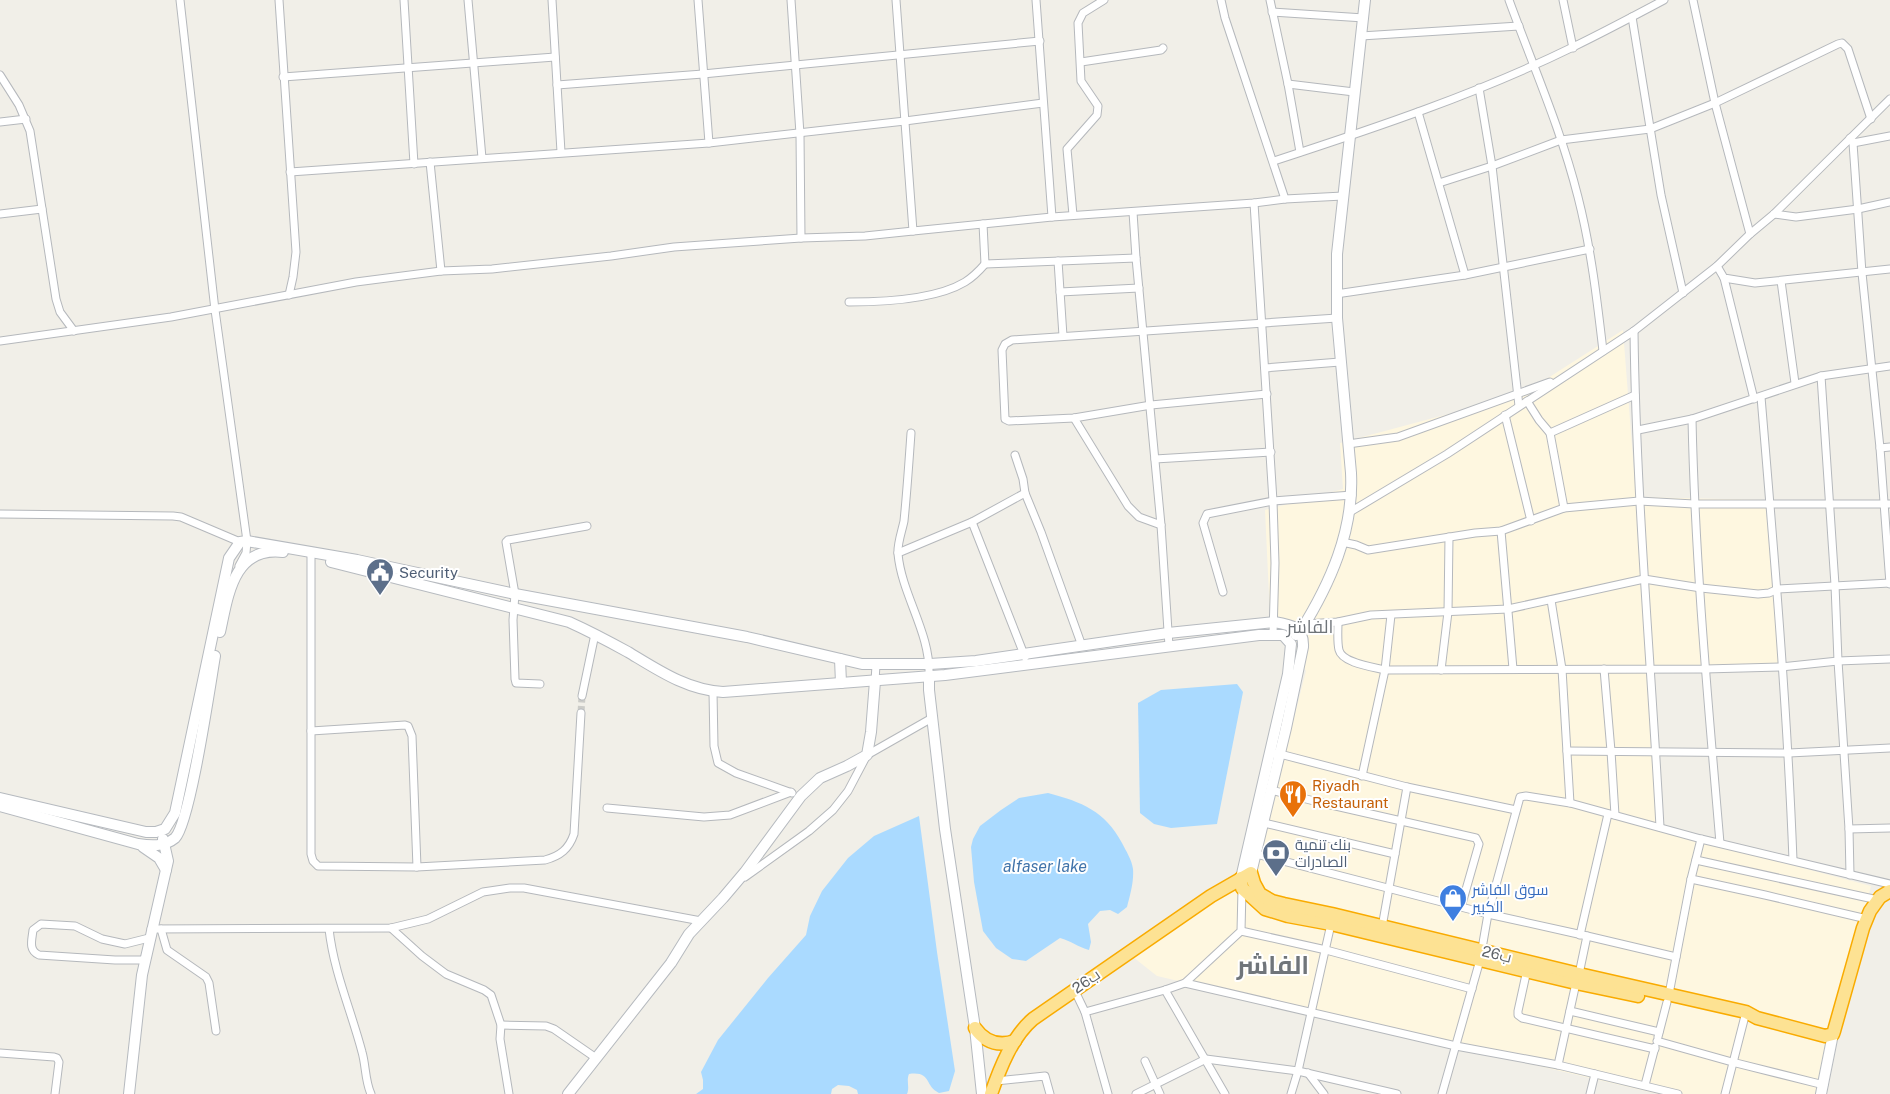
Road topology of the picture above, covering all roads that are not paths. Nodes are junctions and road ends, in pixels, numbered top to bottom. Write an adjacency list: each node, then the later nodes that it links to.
1 (180, 0): 98 (street)
2 (278, 0): 36 (street)
3 (404, 0): 33 (street)
4 (468, 0): 29 (street)
5 (561, 0): 18 (street)
6 (698, 0): 34 (street)
7 (791, 0): 31 (street)
8 (896, 0): 27 (street)
9 (1036, 0): 24 (street)
10 (1104, 0): 30 (street)
11 (1221, 0): 59 (street)
12 (1270, 0): 19 (street)
13 (1365, 0): 21 (street)
14 (1509, 0): 22 (street)
15 (1563, 0): 26 (street)
16 (1664, 0): 20 (street)
17 (1693, 0): 43 (street)
18 (552, 1): 28 (street)
19 (1272, 12): 21 (street); 37 (street)
20 (1632, 17): 26 (street); 49 (street)
21 (1364, 18): 23 (street)
22 (1519, 26): 23 (street); 32 (street)
23 (1361, 36): 40 (street)
24 (1040, 41): 27 (street); 42 (street)
25 (1163, 48): 30 (street)
26 (1573, 48): 32 (street)
27 (899, 54): 31 (street); 47 (street)
28 (555, 57): 29 (street); 38 (street)
29 (474, 62): 33 (street); 58 (street)
30 (1081, 62): 74 (street)
31 (796, 64): 34 (street); 50 (street)
32 (1535, 65): 39 (street); 53 (street)
33 (408, 67): 36 (street); 61 (street)
34 (704, 74): 38 (street); 55 (street)
35 (0, 75): 45 (street)
36 (283, 77): 63 (street)
37 (1288, 84): 40 (street); 57 (street)
38 (557, 85): 56 (street)
39 (1479, 88): 44 (street); 62 (street)
40 (1354, 92): 52 (street)
41 (1890, 99): 46 (street)
42 (1043, 103): 47 (street); 75 (street)
43 (1715, 103): 46 (street); 49 (street); 78 (street)
44 (1418, 112): 52 (street); 64 (street)
45 (26, 119): 48 (street); 70 (street)
46 (1870, 119): 54 (street)
47 (905, 121): 50 (street); 77 (street)
48 (0, 122)
49 (1650, 129): 53 (street); 94 (street)
50 (800, 134): 55 (street); 79 (street)
51 (1890, 136): 54 (street)
52 (1350, 137): 57 (street); 65 (street)
53 (1561, 140): 62 (street); 80 (street)
54 (1852, 140): 69 (street); 73 (street)
55 (709, 143): 56 (street)
56 (561, 152): 58 (street)
57 (1300, 152): 59 (street)
58 (482, 158): 60 (street)
59 (1274, 161): 66 (street)
60 (430, 162): 61 (street); 87 (street)
61 (414, 164): 63 (street)
62 (1492, 166): 64 (street); 85 (street)
63 (290, 172): 96 (street)
64 (1439, 183): 89 (street)
65 (1343, 196): 66 (street); 95 (street)
66 (1285, 199): 68 (street)
67 (1890, 202): 69 (street)
68 (1254, 203): 71 (street); 100 (street)
69 (1858, 208): 73 (street); 88 (street)
70 (42, 209): 72 (street); 101 (street)
71 (1133, 212): 74 (street); 81 (street)
72 (0, 214)
73 (1774, 214): 78 (street)
74 (1073, 215): 75 (street)
75 (1052, 217): 76 (street)
76 (983, 224): 77 (street); 83 (street)
77 (913, 231): 79 (street)
78 (1750, 234): 84 (street)
79 (801, 238): 87 (street)
80 (1590, 249): 85 (street); 106 (street)
81 (1136, 258): 82 (street); 92 (street)
82 (1058, 261): 83 (street); 93 (street)
83 (985, 264): 97 (street)
84 (1717, 266): 90 (street); 94 (street)
85 (1503, 267): 89 (street); 115 (street)
86 (1890, 269): 88 (street)
87 (441, 271): 96 (street)
88 (1862, 273): 91 (street); 109 (street)
89 (1465, 275): 95 (street)
90 (1724, 278): 91 (street); 117 (street)
91 (1781, 281): 113 (street)
92 (1139, 288): 93 (street); 102 (street)
93 (1060, 292): 104 (street)
94 (1683, 293): 103 (street)
95 (1336, 294): 99 (street)
96 (289, 295): 98 (street)
97 (849, 302)
98 (215, 310): 101 (street); 150 (street)
99 (1337, 318): 100 (street); 107 (street)
100 (1262, 322): 102 (street); 110 (street)
101 (74, 331): 105 (street)
102 (1144, 331): 104 (street); 119 (street)
103 (1634, 331): 106 (street); 116 (street)
104 (1063, 336): 122 (street)
105 (0, 341)
106 (1603, 351): 112 (street)
107 (1340, 362): 110 (street); 127 (street)
108 (1890, 366): 109 (street)
109 (1872, 367): 111 (street); 129 (street)
110 (1265, 368): 114 (street)
111 (1821, 376): 113 (street); 139 (street)
112 (1562, 378): 115 (street); 118 (street)
113 (1795, 383): 117 (street)
114 (1267, 394): 119 (street); 130 (street)
115 (1517, 394): 120 (street); 127 (street)
116 (1635, 395): 124 (street); 126 (street)
117 (1758, 398): 123 (street); 137 (street)
118 (1527, 401): 120 (street); 126 (street)
119 (1151, 405): 122 (street); 132 (street)
120 (1519, 406): 121 (street)
121 (1505, 415): 142 (street); 144 (street)
122 (1074, 418): 146 (street)
123 (1692, 419): 124 (street); 138 (street)
124 (1638, 430): 135 (street)
125 (911, 433): 152 (street)
126 (1550, 433): 141 (street)
127 (1348, 444): 134 (street)
128 (1890, 447): 129 (street)
129 (1880, 448): 140 (street)
130 (1271, 452): 132 (street); 136 (street)
131 (1015, 455): 133 (street)
132 (1155, 459): 146 (street)
133 (1025, 493): 145 (street); 178 (street)
134 (1352, 494): 136 (street); 142 (street)
135 (1639, 500): 138 (street); 141 (street); 156 (street)
136 (1273, 501): 161 (street); 168 (street)
137 (1770, 503): 138 (street); 139 (street); 160 (street)
138 (1694, 504): 159 (street)
139 (1830, 504): 140 (street); 158 (street)
140 (1887, 504): 157 (street)
141 (1564, 508): 144 (street)
142 (1350, 512): 151 (street)
143 (0, 514): 150 (street)
144 (1531, 521): 148 (street)
145 (972, 522): 152 (street); 180 (street)
146 (1161, 525): 172 (street)
147 (587, 526): 162 (street)
148 (1500, 531): 149 (street); 165 (street)
149 (1449, 537): 151 (street); 166 (street)
150 (244, 542): 153 (street); 154 (street); 203 (street)
151 (1342, 542): 171 (street)
152 (898, 552): 185 (street)
153 (311, 555): 154 (street); 155 (street); 206 (street)
154 (236, 572): 203 (street)
155 (406, 576): 162 (street); 164 (street)
156 (1644, 579): 159 (street); 163 (street); 190 (street)
157 (1890, 584): 158 (street)
158 (1835, 585): 160 (street); 184 (street)
159 (1701, 588): 160 (street); 194 (street)
160 (1778, 589): 189 (street)
161 (1223, 592)
162 (515, 594): 164 (street); 182 (street)
163 (1551, 600): 165 (street); 192 (street)
164 (514, 607): 173 (street); 200 (street)
165 (1508, 609): 166 (street); 191 (street)
166 (1448, 612): 167 (street); 196 (street)
167 (1391, 614): 169 (street); 195 (street)
168 (1274, 622): 170 (street); 171 (street); 174 (street)
169 (1338, 622): 171 (street); 195 (street)
170 (1215, 628): 172 (street); 176 (street)
171 (1303, 628): 175 (street); 212 (street)
172 (1168, 633): 177 (street); 179 (street)
173 (596, 634): 201 (street); 202 (street)
174 (1273, 634): 175 (street); 176 (street)
175 (1288, 639): 212 (street)
176 (1216, 640): 179 (street)
177 (1102, 643): 178 (street); 181 (street)
178 (1082, 646): 180 (street)
179 (1169, 646): 181 (street)
180 (1023, 654): 186 (street); 188 (street)
181 (1104, 654): 186 (street)
182 (840, 659): 187 (street); 199 (street)
183 (1890, 660): 184 (street)
184 (1838, 661): 189 (street); 208 (street)
185 (930, 664): 187 (street); 188 (street); 197 (street)
186 (1027, 664): 188 (street)
187 (876, 665): 198 (street)
188 (977, 666): 197 (street)
189 (1782, 667): 194 (street); 214 (street)
190 (1650, 668): 193 (street); 194 (street); 211 (street)
191 (1513, 669): 192 (street); 196 (street)
192 (1562, 669): 193 (street); 209 (street)
193 (1604, 669): 210 (street)
194 (1705, 669): 213 (street)
195 (1385, 670): 196 (street); 216 (street)
196 (1441, 670)
197 (929, 676): 198 (street); 205 (street)
198 (875, 681): 199 (street); 215 (street)
199 (841, 683): 201 (street)
200 (540, 684)
201 (714, 692): 219 (street)
202 (582, 696)
203 (203, 703): 231 (street); 235 (street)
204 (581, 714): 240 (street)
205 (932, 718): 215 (street); 277 (street)
206 (311, 731): 240 (street); 240 (street)
207 (1890, 748): 208 (street)
208 (1844, 750): 214 (street); 230 (street)
209 (1568, 751): 210 (street); 221 (street)
210 (1612, 751): 211 (street); 225 (street)
211 (1656, 751): 213 (street); 228 (street)
212 (1275, 753): 216 (street); 218 (street); 227 (street)
213 (1712, 753): 214 (street); 233 (street)
214 (1789, 753): 239 (street)
215 (867, 755): 219 (street); 246 (street)
216 (1362, 776): 217 (street)
217 (1407, 787): 224 (street); 226 (street)
218 (1271, 790): 226 (street); 227 (street)
219 (796, 794): 223 (street); 246 (street)
220 (0, 798): 231 (street)
221 (1570, 804): 224 (street); 225 (street)
222 (0, 806): 234 (street)
223 (606, 808)
224 (1516, 810): 251 (street)
225 (1612, 814): 228 (street); 260 (street)
226 (1403, 820): 237 (street); 250 (street)
227 (1259, 822): 236 (street); 237 (street); 244 (street)
228 (1660, 827): 232 (street)
229 (1890, 828): 230 (street)
230 (1849, 829): 242 (street)
231 (162, 831): 235 (street)
232 (1701, 839): 233 (street); 238 (street)
233 (1720, 843): 239 (street)
234 (138, 844): 235 (street); 241 (street)
235 (164, 844): 241 (street)
236 (1256, 854): 244 (street); 247 (street)
237 (1395, 854): 247 (street)
238 (1696, 860): 243 (street); 249 (street)
239 (1793, 860): 242 (street)
240 (417, 867)
241 (166, 870): 259 (street)
242 (1850, 875): 245 (street)
243 (1691, 879): 252 (street); 263 (street)
244 (1248, 884): 254 (highway, 26ب); 255 (highway, 26ب); 258 (street); 269 (highway, 26ب)
245 (1890, 884)
246 (733, 886): 253 (street)
247 (1389, 888): 250 (street); 255 (street)
248 (1890, 891): 249 (highway)
249 (1878, 900): 252 (highway)
250 (1461, 907): 251 (street)
251 (1488, 914): 260 (street); 262 (street)
252 (1867, 920): 281 (highway)
253 (702, 921): 256 (street); 287 (street)
254 (1331, 924): 261 (street); 262 (highway, 26ب)
255 (1382, 927): 262 (highway, 26ب)
256 (391, 928): 257 (street); 276 (street)
257 (329, 929): 259 (street); 301 (street)
258 (1241, 931): 261 (street); 267 (street)
259 (154, 932): 264 (street); 264 (street); 279 (street)
260 (1583, 936): 263 (street); 266 (street)
261 (1326, 950): 268 (street); 274 (street)
262 (1482, 955): 265 (highway, 26ب); 266 (highway, 26ب); 268 (street)
263 (1676, 957): 271 (street)
264 (144, 960): 300 (street)
265 (1527, 970): 266 (highway, 26ب); 278 (street)
266 (1577, 978): 271 (highway, 26ب); 272 (street)
267 (1185, 983): 270 (street); 274 (street)
268 (1472, 989): 284 (street)
269 (1074, 990): 273 (street); 282 (highway, 26ب)
270 (1166, 990): 273 (street); 288 (street)
271 (1668, 998): 275 (highway, 26ب); 280 (street)
272 (1570, 1011): 278 (street); 280 (street)
273 (1085, 1012): 307 (street)
274 (1312, 1012): 284 (street); 292 (street)
275 (1749, 1016): 281 (highway, 26ب); 290 (street)
276 (501, 1026): 287 (street); 302 (street)
277 (975, 1028): 282 (highway); 304 (street)
278 (1566, 1029): 285 (street); 291 (street)
279 (216, 1031)
280 (1659, 1032): 283 (street)
281 (1833, 1034): 298 (street)
282 (1015, 1041): 295 (highway, 26ب)
283 (1657, 1041): 285 (street); 290 (street)
284 (1456, 1046): 291 (street); 314 (street)
285 (1655, 1049): 297 (street)
286 (0, 1054): 299 (street)
287 (596, 1058): 303 (street)
288 (1206, 1059): 292 (street); 296 (street); 310 (street)
289 (1145, 1061): 296 (street)
290 (1732, 1062): 298 (street); 317 (street)
291 (1558, 1065): 294 (street)
292 (1298, 1070): 293 (street); 311 (street)
293 (1308, 1073): 312 (street); 313 (street)
294 (1594, 1074): 297 (street); 315 (street)
295 (996, 1081): 305 (highway, 26ب); 306 (street)
296 (1155, 1085): 308 (street); 309 (street)
297 (1645, 1085): 316 (street)
298 (1822, 1089)
299 (55, 1094)
300 (129, 1094)
301 (371, 1094)
302 (509, 1094)
303 (568, 1094)
304 (982, 1094)
305 (991, 1094)
306 (1050, 1094)
307 (1108, 1094)
308 (1136, 1094)
309 (1160, 1094)
310 (1225, 1094)
311 (1292, 1094)
312 (1324, 1094)
313 (1397, 1094)
314 (1442, 1094)
315 (1590, 1094)
316 (1678, 1094)
317 (1725, 1094)

